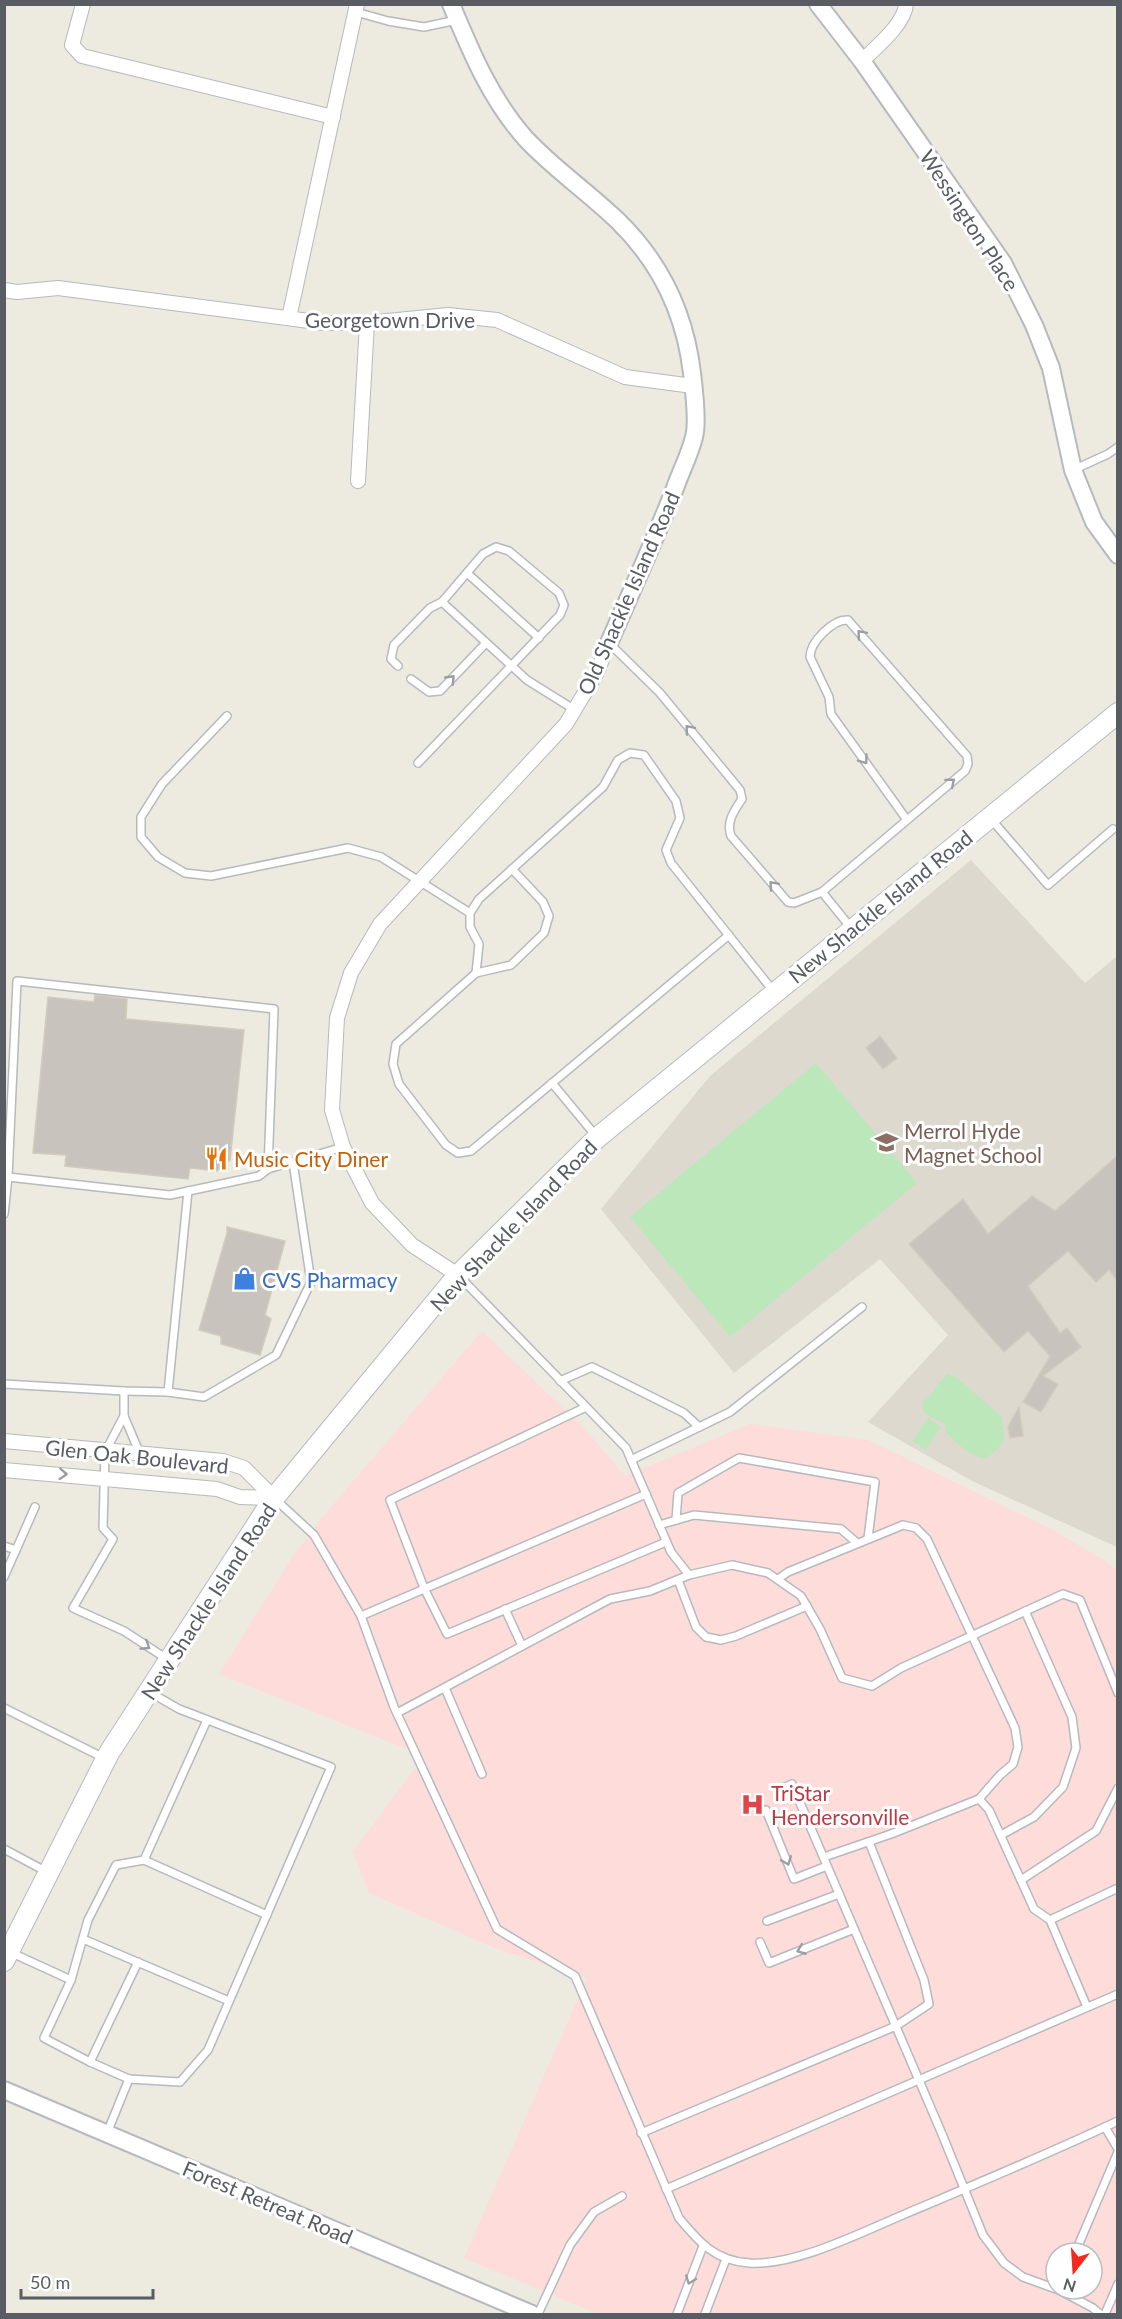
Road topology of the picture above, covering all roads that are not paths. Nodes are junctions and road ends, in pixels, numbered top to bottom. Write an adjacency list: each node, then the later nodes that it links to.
1 (83, 4): 7 (street)
2 (818, 4): 6 (street, Wessington Place)
3 (906, 4): 6 (street)
4 (356, 8): 5 (lane); 7 (street)
5 (454, 12): 11 (street, Old Shackle Island Road)
6 (862, 61): 13 (street, Wessington Place)
7 (333, 117): 9 (street)
8 (4, 290): 9 (street, Georgetown Drive)
9 (289, 318): 10 (street, Georgetown Drive)
10 (367, 323): 11 (street, Georgetown Drive); 14 (street)
11 (693, 386): 20 (street, Old Shackle Island Road)
12 (1118, 447): 13 (lane)
13 (1073, 470): 15 (street, Wessington Place)
14 (358, 481)
15 (1118, 555)
16 (467, 573): 17 (lane); 18 (lane); 18 (lane)
17 (442, 602): 19 (lane); 21 (lane)
18 (539, 638): 22 (lane)
19 (486, 643): 22 (lane); 23 (lane, one-way to 19)
20 (609, 643): 24 (street, Old Shackle Island Road); 33 (lane, one-way to 20)
21 (398, 666)
22 (512, 667): 24 (lane); 27 (lane)
23 (411, 679)
24 (575, 710): 32 (street, Old Shackle Island Road)
25 (1118, 713): 28 (main road, New Shackle Island Road)
26 (227, 716): 32 (lane)
27 (418, 763)
28 (989, 817): 30 (lane); 35 (main road, New Shackle Island Road)
29 (907, 820): 29 (lane, one-way to 29); 33 (lane)
30 (1113, 829)
31 (512, 869): 34 (lane); 36 (lane); 37 (lane)
32 (418, 882): 34 (lane); 41 (street, Old Shackle Island Road)
33 (822, 892): 35 (lane)
34 (470, 913): 37 (lane)
35 (852, 928): 38 (main road, New Shackle Island Road)
36 (729, 935): 38 (lane); 39 (lane)
37 (476, 973): 39 (lane)
38 (774, 992): 40 (main road, New Shackle Island Road)
39 (552, 1083): 40 (lane)
40 (597, 1138): 47 (main road, New Shackle Island Road)
41 (343, 1147): 42 (lane); 47 (street, Old Shackle Island Road)
42 (293, 1162): 43 (lane); 52 (lane)
43 (268, 1169): 44 (lane); 45 (lane)
44 (8, 1178): 45 (lane); 46 (lane)
45 (188, 1191): 52 (lane)
46 (4, 1214)
47 (458, 1275): 49 (lane); 63 (main road, New Shackle Island Road)
48 (862, 1307): 55 (lane)
49 (560, 1381): 53 (lane); 55 (lane)
50 (4, 1384): 51 (lane)
51 (124, 1391): 52 (lane); 54 (lane)
52 (168, 1392)
53 (586, 1407): 59 (lane); 76 (lane)
54 (124, 1416): 57 (lane); 58 (lane)
55 (699, 1427): 59 (lane)
56 (4, 1441): 57 (street, Glen Oak Boulevard)
57 (105, 1452): 58 (street, Glen Oak Boulevard); 61 (lane)
58 (140, 1454): 63 (street, Glen Oak Boulevard)
59 (631, 1460): 62 (lane)
60 (4, 1470): 61 (street, Glen Oak Boulevard, one-way to 61)
61 (104, 1477): 63 (street, Glen Oak Boulevard); 83 (lane, one-way to 83)
62 (646, 1494): 66 (lane); 76 (lane)
63 (274, 1498): 80 (lane); 83 (main road, New Shackle Island Road)
64 (35, 1507): 71 (lane)
65 (676, 1520): 66 (lane); 67 (lane); 69 (lane)
66 (659, 1525): 68 (lane)
67 (868, 1538): 69 (lane); 81 (lane)
68 (666, 1542): 72 (lane); 78 (lane)
69 (857, 1543): 74 (lane)
70 (4, 1546): 71 (lane)
71 (16, 1550): 73 (lane)
72 (690, 1575): 74 (lane); 75 (lane)
73 (4, 1577)
74 (777, 1579): 77 (lane)
75 (678, 1580): 77 (lane); 82 (lane)
76 (424, 1588): 78 (lane); 80 (lane)
77 (807, 1606): 81 (lane)
78 (505, 1609): 82 (lane)
79 (1025, 1611): 81 (lane); 86 (lane); 96 (lane)
80 (361, 1616): 88 (lane)
81 (971, 1636): 94 (lane)
82 (522, 1646): 84 (lane)
83 (168, 1660): 85 (main road, New Shackle Island Road)
84 (445, 1688): 88 (lane); 91 (lane)
85 (149, 1691): 89 (lane); 90 (main road, New Shackle Island Road)
86 (1118, 1693)
87 (4, 1708): 90 (lane)
88 (397, 1713): 126 (lane)
89 (207, 1720): 100 (lane); 106 (lane)
90 (106, 1759): 102 (main road, New Shackle Island Road)
91 (482, 1774)
92 (1118, 1788): 103 (lane)
93 (781, 1789): 99 (lane)
94 (979, 1799): 96 (lane); 97 (lane)
95 (766, 1810): 101 (lane, one-way to 101)
96 (1001, 1834): 103 (lane)
97 (869, 1842): 99 (lane); 118 (lane)
98 (4, 1849): 102 (lane)
99 (824, 1857): 101 (lane)
100 (144, 1860): 106 (lane); 110 (lane)
101 (827, 1866): 105 (lane)
102 (49, 1873): 112 (main road, New Shackle Island Road)
103 (1021, 1880): 107 (lane)
104 (1118, 1888): 107 (lane)
105 (839, 1894): 108 (lane); 109 (lane)
106 (267, 1915): 116 (lane)
107 (1050, 1920): 117 (lane)
108 (767, 1921)
109 (854, 1929): 111 (lane, one-way to 111); 118 (lane)
110 (83, 1939): 113 (lane); 114 (lane)
111 (760, 1942)
112 (7, 1956): 114 (lane)
113 (138, 1962): 116 (lane); 119 (lane)
114 (71, 1980): 119 (lane)
115 (1118, 1994): 117 (lane)
116 (229, 2001): 120 (lane)
117 (1087, 2007): 121 (lane)
118 (896, 2026): 121 (lane); 126 (lane)
119 (90, 2062): 120 (lane)
120 (129, 2079): 125 (lane)
121 (919, 2079): 128 (lane); 129 (lane)
122 (4, 2090): 125 (street, Forest Retreat Road)
123 (1118, 2121): 124 (lane)
124 (1105, 2127): 127 (lane); 129 (lane)
125 (107, 2133): 136 (street, Forest Retreat Road)
126 (641, 2133): 128 (lane)
127 (1118, 2150): 131 (lane)
128 (666, 2189): 132 (lane)
129 (965, 2189): 133 (lane); 135 (lane)
130 (622, 2196): 140 (lane)
131 (1080, 2241)
132 (703, 2246): 133 (lane); 141 (lane, one-way to 141)
133 (726, 2259): 142 (lane)
134 (1118, 2284): 143 (lane)
135 (1044, 2285)
136 (487, 2295): 138 (lane); 139 (street, Forest Retreat Road)
137 (1080, 2301): 143 (lane)
138 (508, 2314)
139 (532, 2314)
140 (538, 2314)
141 (677, 2314)
142 (705, 2314)
143 (1103, 2314)

